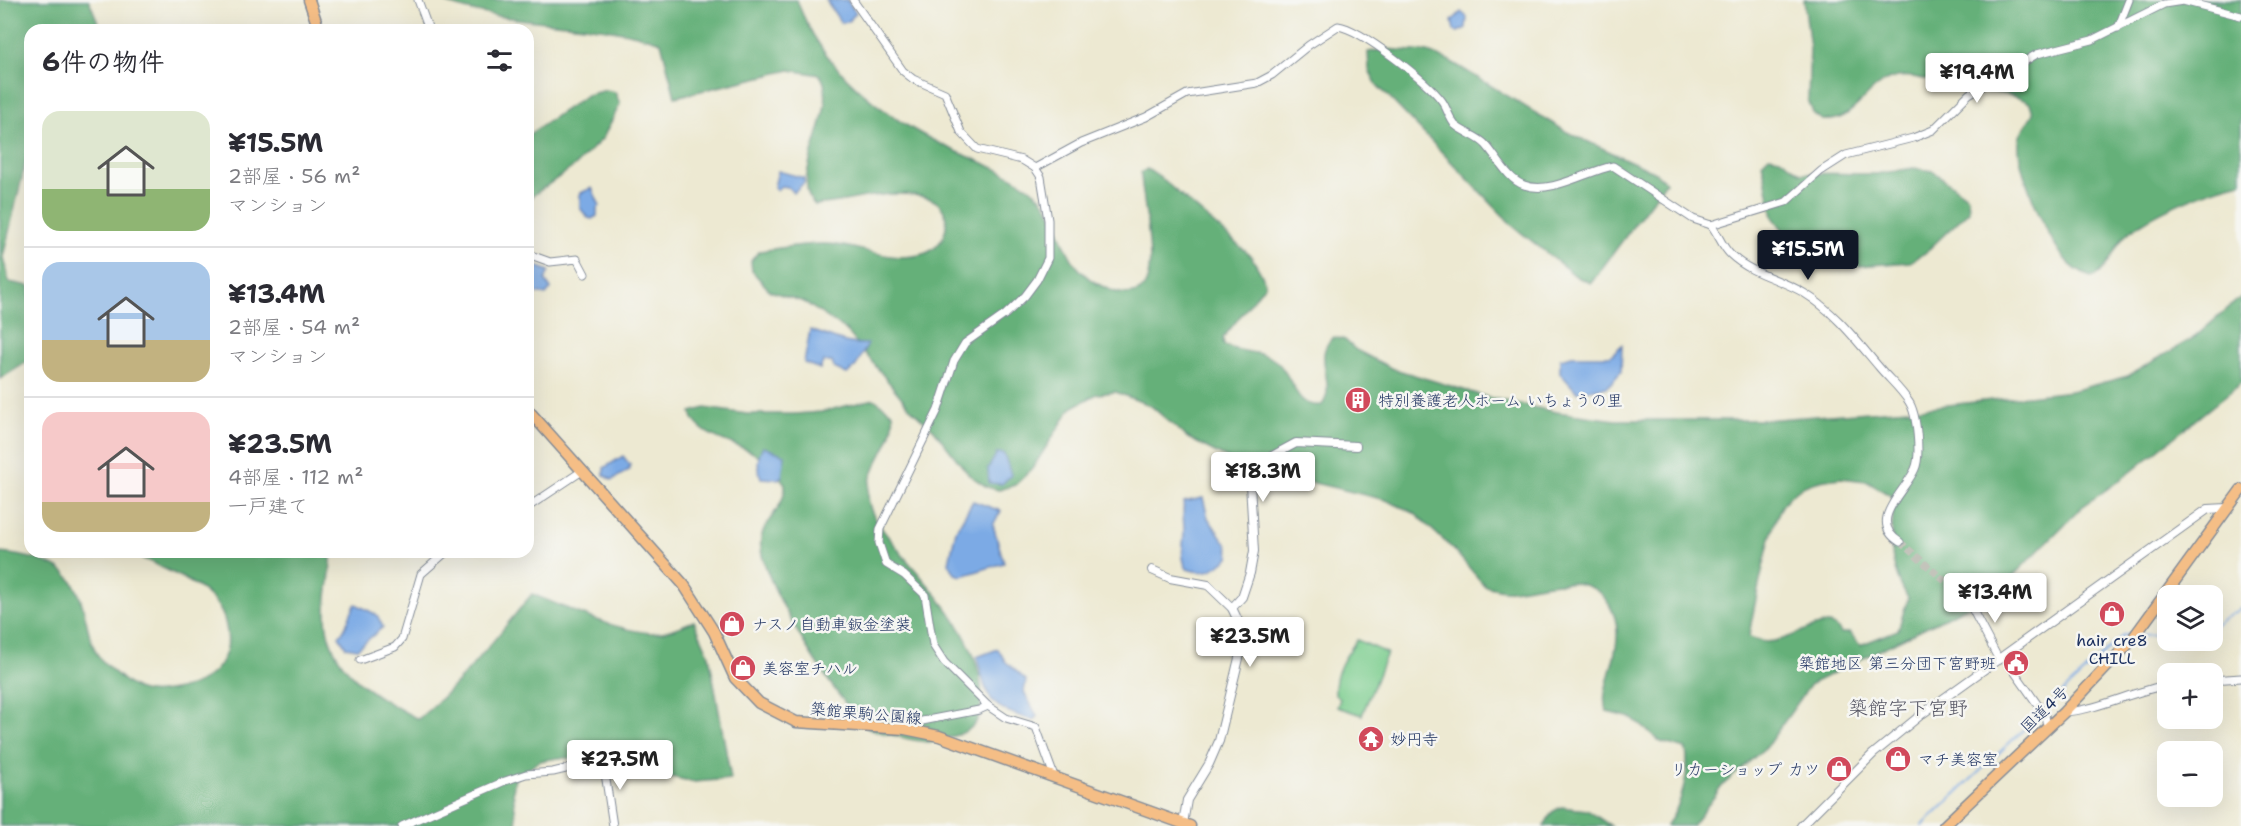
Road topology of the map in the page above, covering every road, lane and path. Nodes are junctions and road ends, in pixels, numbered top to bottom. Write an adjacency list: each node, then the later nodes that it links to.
1 (309, 0): 6 (main road)
2 (418, 0): 7 (street)
3 (853, 0): 9 (street)
4 (2128, 0): 8 (street)
5 (2241, 15): 8 (street)
6 (317, 24)
7 (427, 24)
8 (2118, 28): 10 (street)
9 (1035, 168): 10 (street); 29 (street)
10 (1711, 225): 19 (street)
11 (534, 256): 12 (street)
12 (585, 274)
13 (534, 417): 15 (main road, 築館栗駒公園線)
14 (1356, 446): 23 (street)
15 (582, 471): 17 (street); 32 (main road, 築館栗駒公園線)
16 (2241, 490): 18 (main road, 国道4号)
17 (534, 503)
18 (2227, 508): 24 (street); 30 (main road, 国道4号)
19 (1900, 542)
20 (439, 558): 25 (street)
21 (1152, 570): 23 (street)
22 (1968, 601): 24 (street)
23 (1232, 608): 34 (street)
24 (2002, 658): 31 (street); 37 (street)
25 (360, 660)
26 (2241, 678): 27 (street)
27 (2223, 679)
28 (2157, 687): 30 (street)
29 (988, 706): 32 (street); 33 (street)
30 (2064, 712): 31 (main road, 国道4号)
31 (2047, 728): 38 (main road, 国道4号)
32 (905, 729): 33 (main road, 築館栗駒公園線)
33 (1054, 776): 34 (main road, 築館栗駒公園線)
34 (1186, 825)
35 (402, 826): 36 (street)
36 (613, 826)
37 (1801, 826)
38 (1944, 826)

